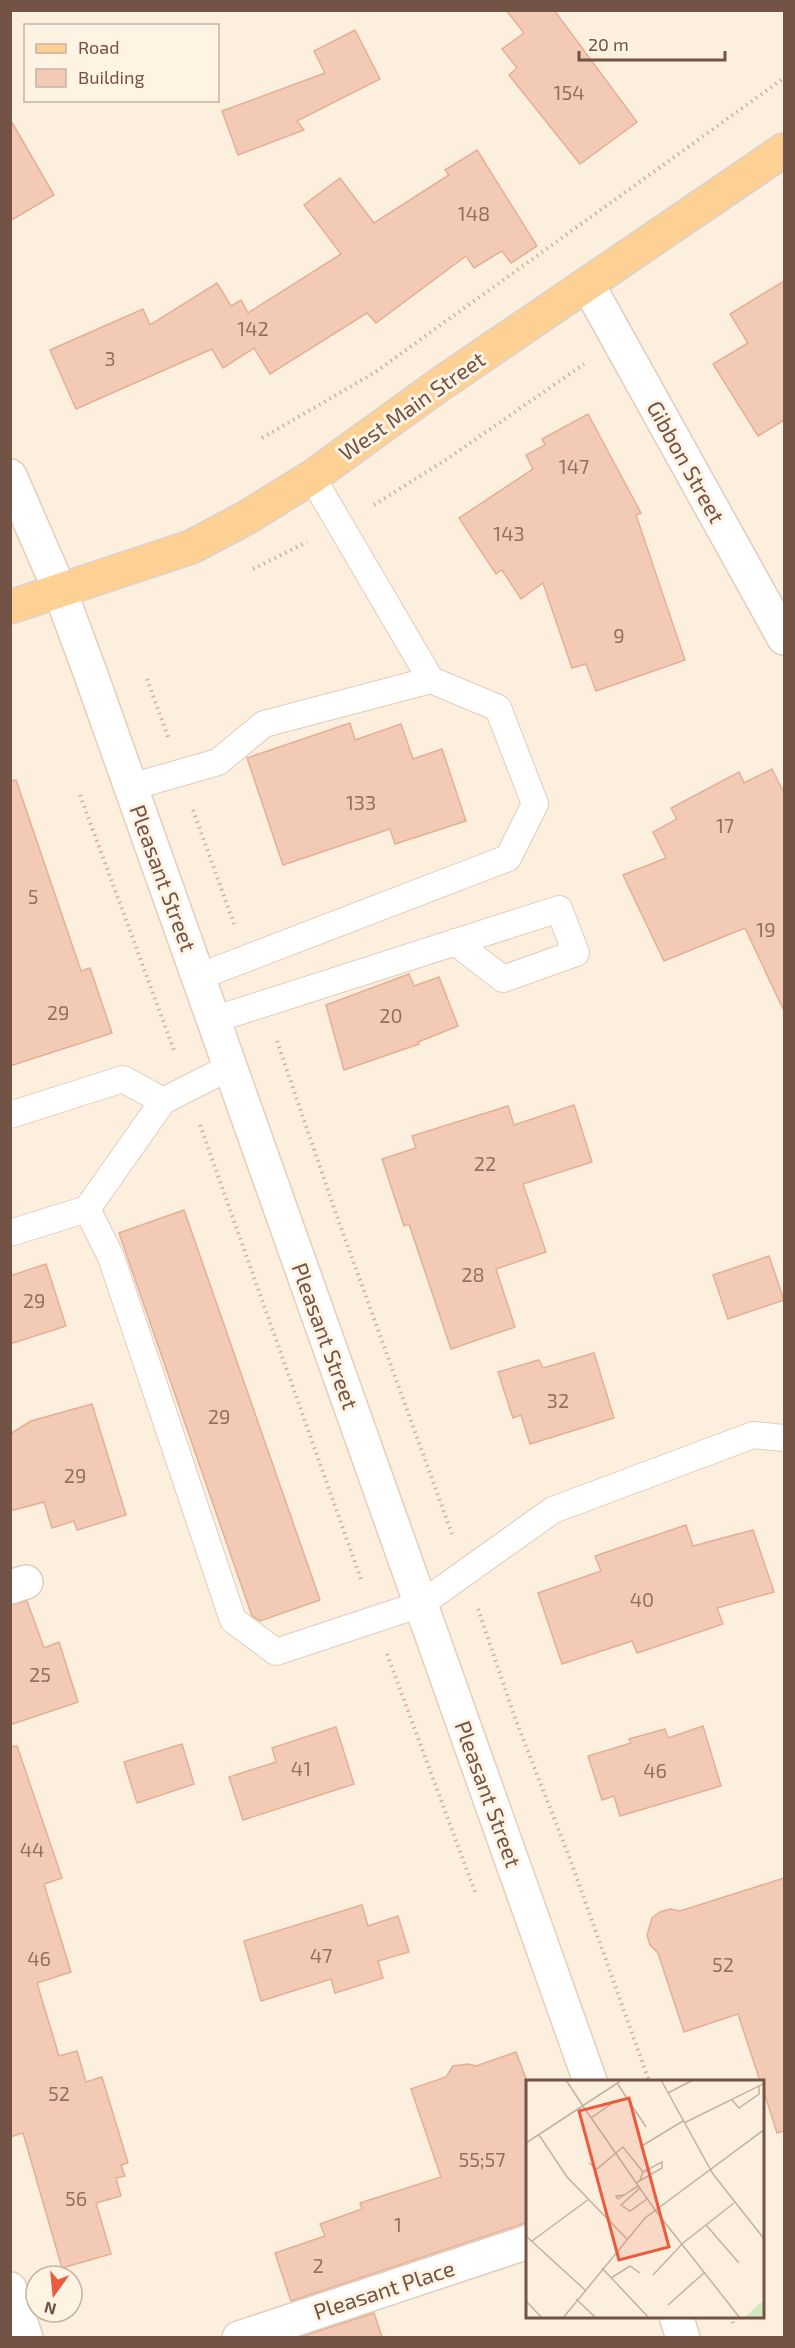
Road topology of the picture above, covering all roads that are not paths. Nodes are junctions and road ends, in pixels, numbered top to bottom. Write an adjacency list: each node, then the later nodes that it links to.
1 (784, 150): 2 (main road, West Main Street)
2 (588, 285): 4 (main road, West Main Street); 7 (main road, Gibbon Street)
3 (10, 476): 5 (main road, Pleasant Street)
4 (312, 477): 5 (main road, West Main Street); 8 (lane)
5 (60, 591): 6 (main road, West Main Street); 9 (main road, Pleasant Street)
6 (10, 607)
7 (784, 638)
8 (431, 680): 9 (lane); 11 (lane)
9 (131, 788): 11 (main road, Pleasant Street)
10 (455, 942): 12 (lane)
11 (198, 977): 12 (main road, Pleasant Street)
12 (213, 1020): 13 (main road, Pleasant Street)
13 (230, 1067): 14 (lane); 19 (main road, Pleasant Street)
14 (163, 1101): 15 (lane); 16 (lane)
15 (10, 1115)
16 (87, 1209): 17 (lane); 19 (lane)
17 (10, 1233)
18 (784, 1438): 19 (lane)
19 (421, 1604): 20 (main road, Pleasant Street)
20 (590, 2080)
21 (526, 2243): 25 (main road, Pleasant Place)
22 (10, 2289): 24 (main road)
23 (677, 2318): 26 (main road)
24 (26, 2337)
25 (239, 2337)
26 (683, 2337)

